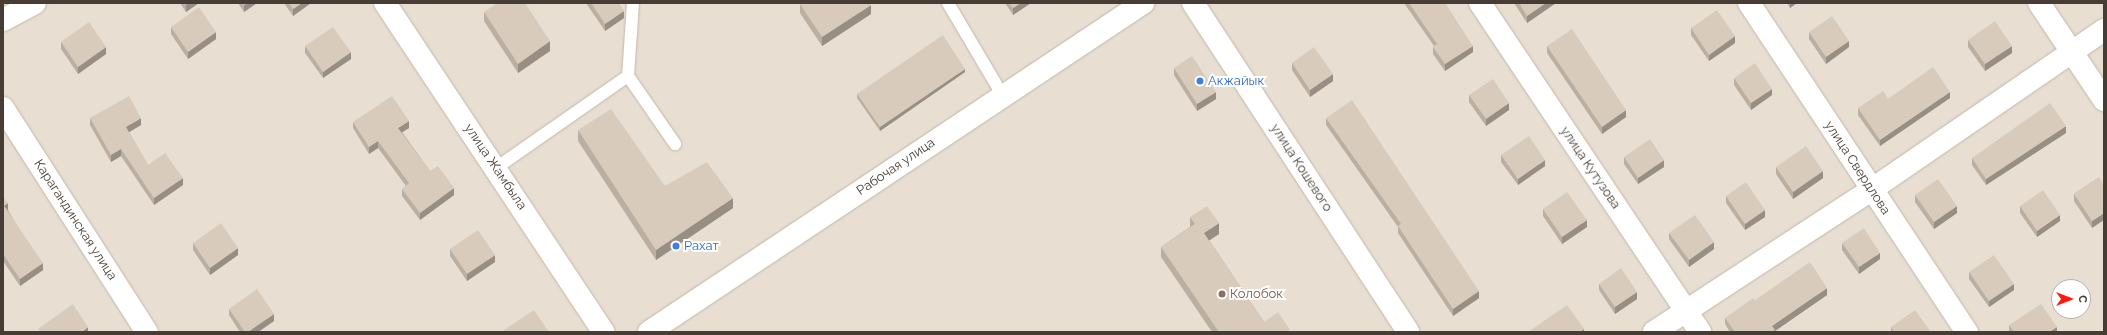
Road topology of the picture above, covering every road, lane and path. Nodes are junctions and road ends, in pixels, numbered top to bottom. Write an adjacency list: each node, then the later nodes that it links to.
1 (35, 3): 10 (street)
2 (385, 3): 18 (street, улица Жамбыла)
3 (633, 3): 13 (lane)
4 (948, 3): 14 (lane)
5 (1142, 3): 14 (street, Рабочая улица)
6 (1193, 3): 24 (street, улица Кошевого)
7 (1480, 3): 20 (street, улица Кутузова)
8 (1749, 3): 19 (street, улица Свердлова)
9 (2039, 3): 12 (street)
10 (3, 20)
11 (2104, 30): 12 (street)
12 (2072, 52): 15 (street); 19 (street)
13 (628, 76): 17 (lane); 18 (lane)
14 (1003, 96): 23 (street, Рабочая улица)
15 (2104, 100)
16 (3, 108): 21 (street, Карагандинская улица)
17 (675, 144)
18 (496, 168): 22 (street, улица Жамбыла)
19 (1871, 190): 20 (street); 27 (street, улица Свердлова)
20 (1685, 311): 25 (street); 26 (street, улица Кутузова)
21 (147, 332)
22 (604, 332)
23 (649, 332)
24 (1408, 332)
25 (1654, 332)
26 (1700, 332)
27 (1967, 332)

